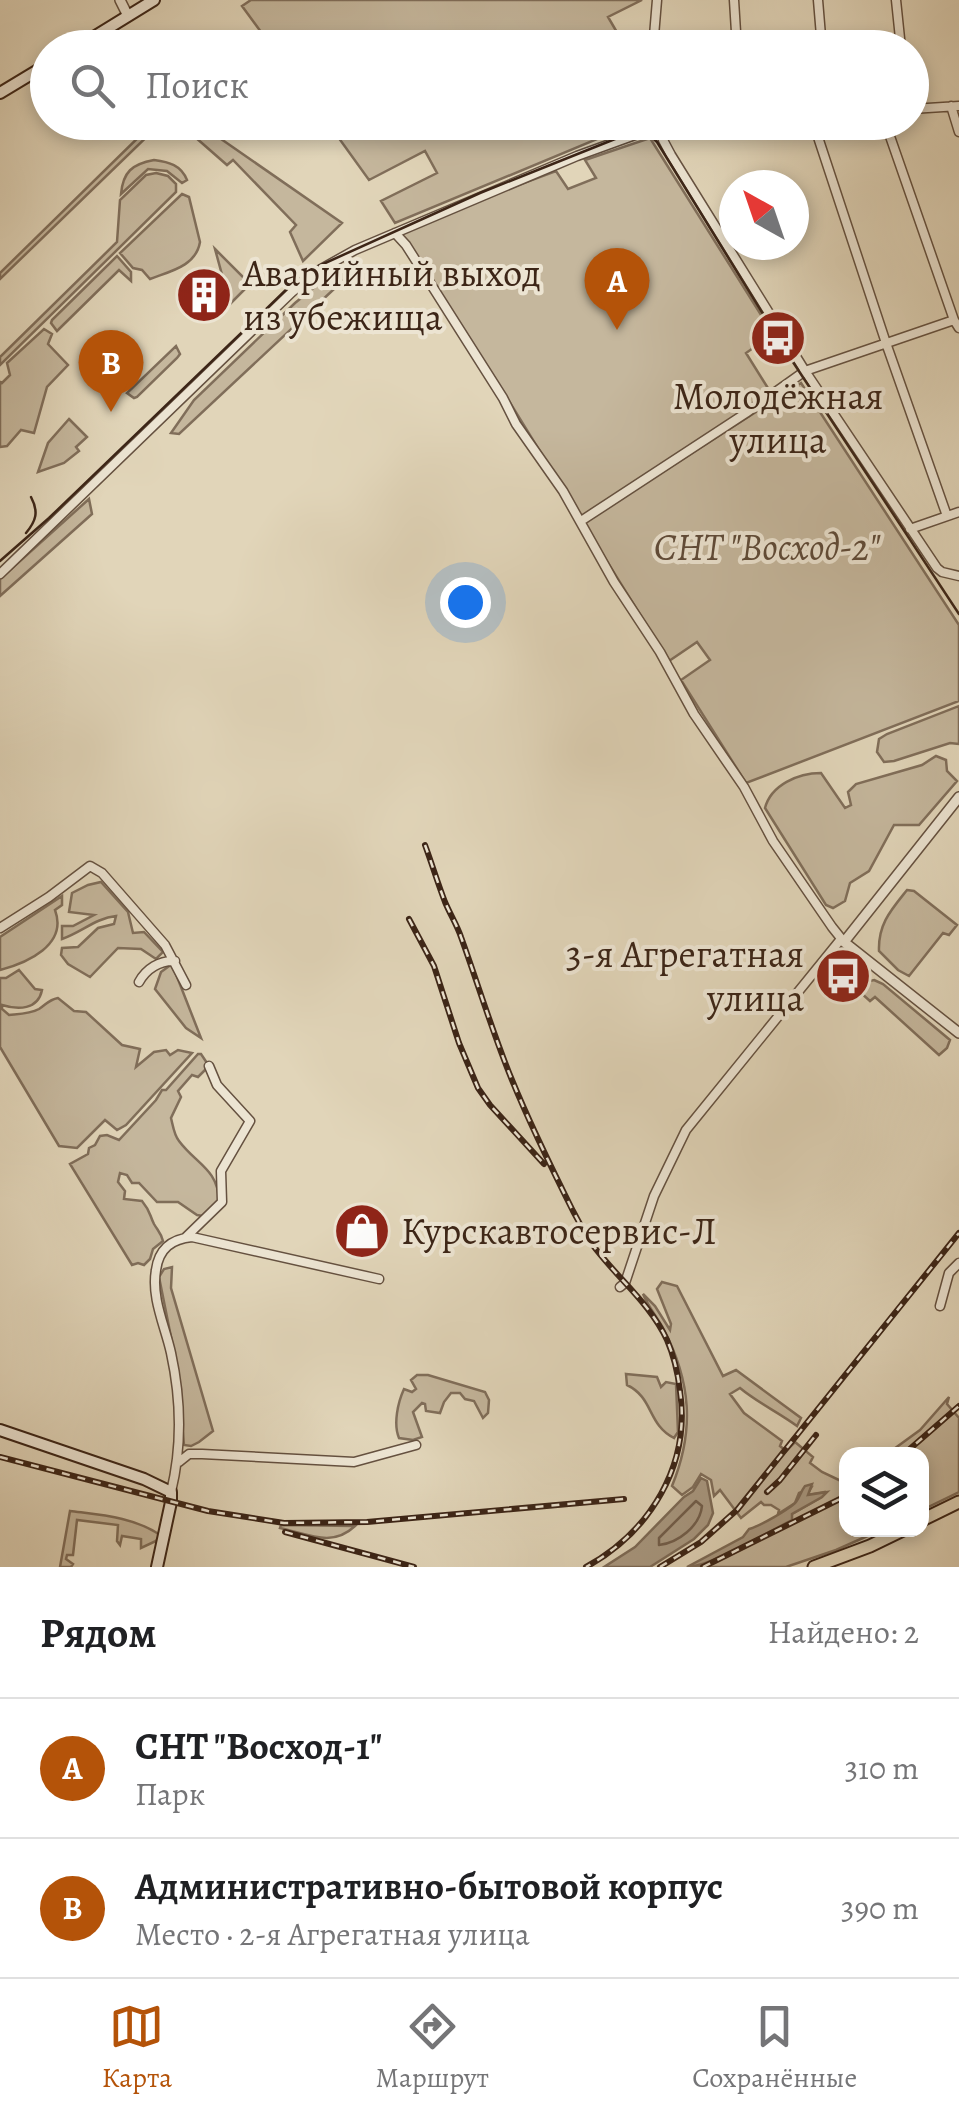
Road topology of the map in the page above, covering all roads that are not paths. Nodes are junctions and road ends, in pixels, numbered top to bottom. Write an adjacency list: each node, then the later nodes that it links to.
1 (120, 0): 7 (street)
2 (154, 0): 7 (main road)
3 (657, 0): 9 (street)
4 (734, 0): 10 (street)
5 (818, 0): 11 (street)
6 (896, 0): 12 (street)
7 (128, 16): 8 (main road)
8 (105, 30)
9 (654, 30)
10 (736, 30)
11 (820, 30)
12 (899, 30)
13 (30, 75): 14 (main road)
14 (0, 93)
15 (955, 106): 16 (street); 17 (street)
16 (929, 108)
17 (959, 132)
18 (622, 140): 22 (street)
19 (663, 140): 27 (street)
20 (820, 140): 26 (street)
21 (892, 140): 23 (street)
22 (395, 233): 30 (street); 32 (street)
23 (947, 300): 24 (street); 25 (street)
24 (958, 301)
25 (956, 324): 26 (street)
26 (886, 343): 27 (street); 29 (street)
27 (801, 375): 30 (street); 31 (street)
28 (959, 512): 29 (street)
29 (947, 516): 31 (street)
30 (580, 521): 36 (street)
31 (910, 529): 33 (street)
32 (0, 574)
33 (959, 576)
34 (959, 797): 36 (street)
35 (0, 928): 37 (street)
36 (842, 941): 40 (street); 45 (street)
37 (175, 961): 38 (street); 39 (street)
38 (139, 982)
39 (186, 985)
40 (959, 1034)
41 (209, 1066): 42 (street)
42 (185, 1238): 44 (street); 49 (street)
43 (959, 1263): 46 (street)
44 (379, 1279)
45 (620, 1287)
46 (940, 1306)
47 (0, 1430): 50 (main road)
48 (416, 1445): 49 (street)
49 (178, 1462): 50 (street)
50 (171, 1492): 54 (main road)
51 (959, 1502): 52 (main road)
52 (929, 1517)
53 (888, 1537): 55 (main road)
54 (157, 1567)
55 (814, 1567)

